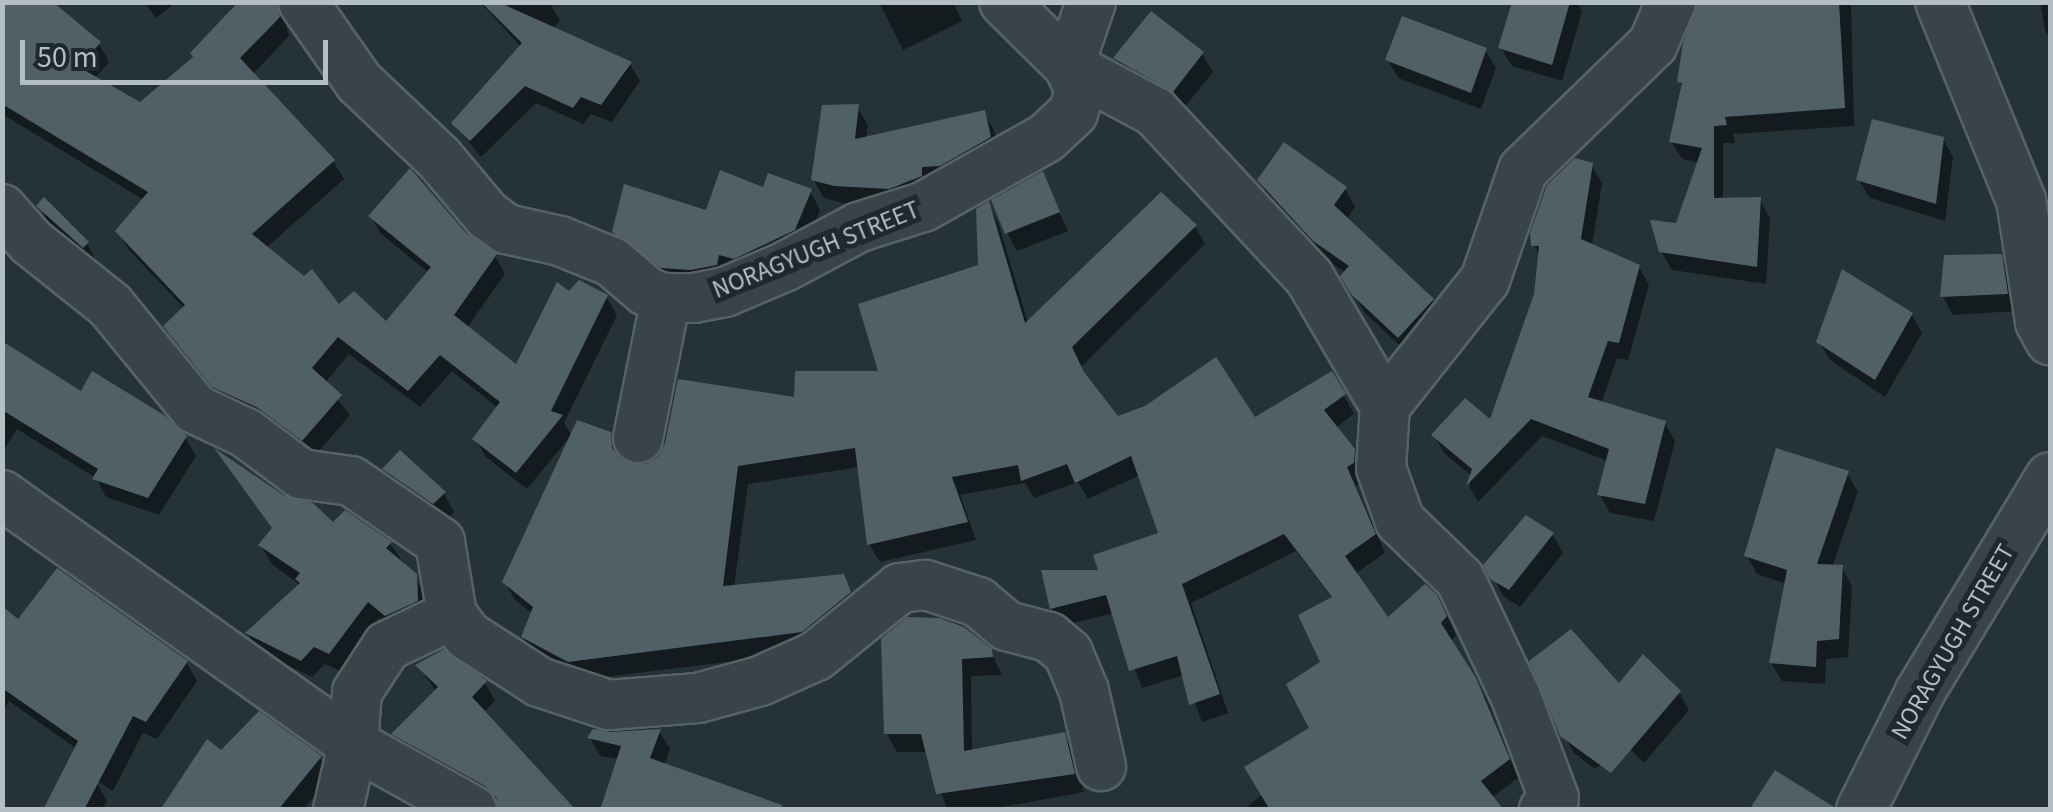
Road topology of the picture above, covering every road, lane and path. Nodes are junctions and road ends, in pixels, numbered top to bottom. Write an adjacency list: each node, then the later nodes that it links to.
1 (302, 2): 8 (street)
2 (1004, 2): 6 (street)
3 (1091, 2): 6 (street, NORAGYUGH STREET)
4 (1671, 2): 10 (street)
5 (1940, 2): 9 (street)
6 (1070, 66): 8 (street, NORAGYUGH STREET); 10 (street)
7 (2, 209): 14 (street)
8 (666, 298): 11 (street)
9 (2050, 340)
10 (1385, 406): 19 (street)
11 (638, 438)
12 (2050, 477): 20 (street, NORAGYUGH STREET)
13 (2, 495): 15 (street)
14 (452, 614): 15 (street); 16 (street)
15 (353, 744): 17 (street); 18 (street)
16 (1102, 766)
17 (338, 810)
18 (472, 810)
19 (1544, 810)
20 (1861, 810)

